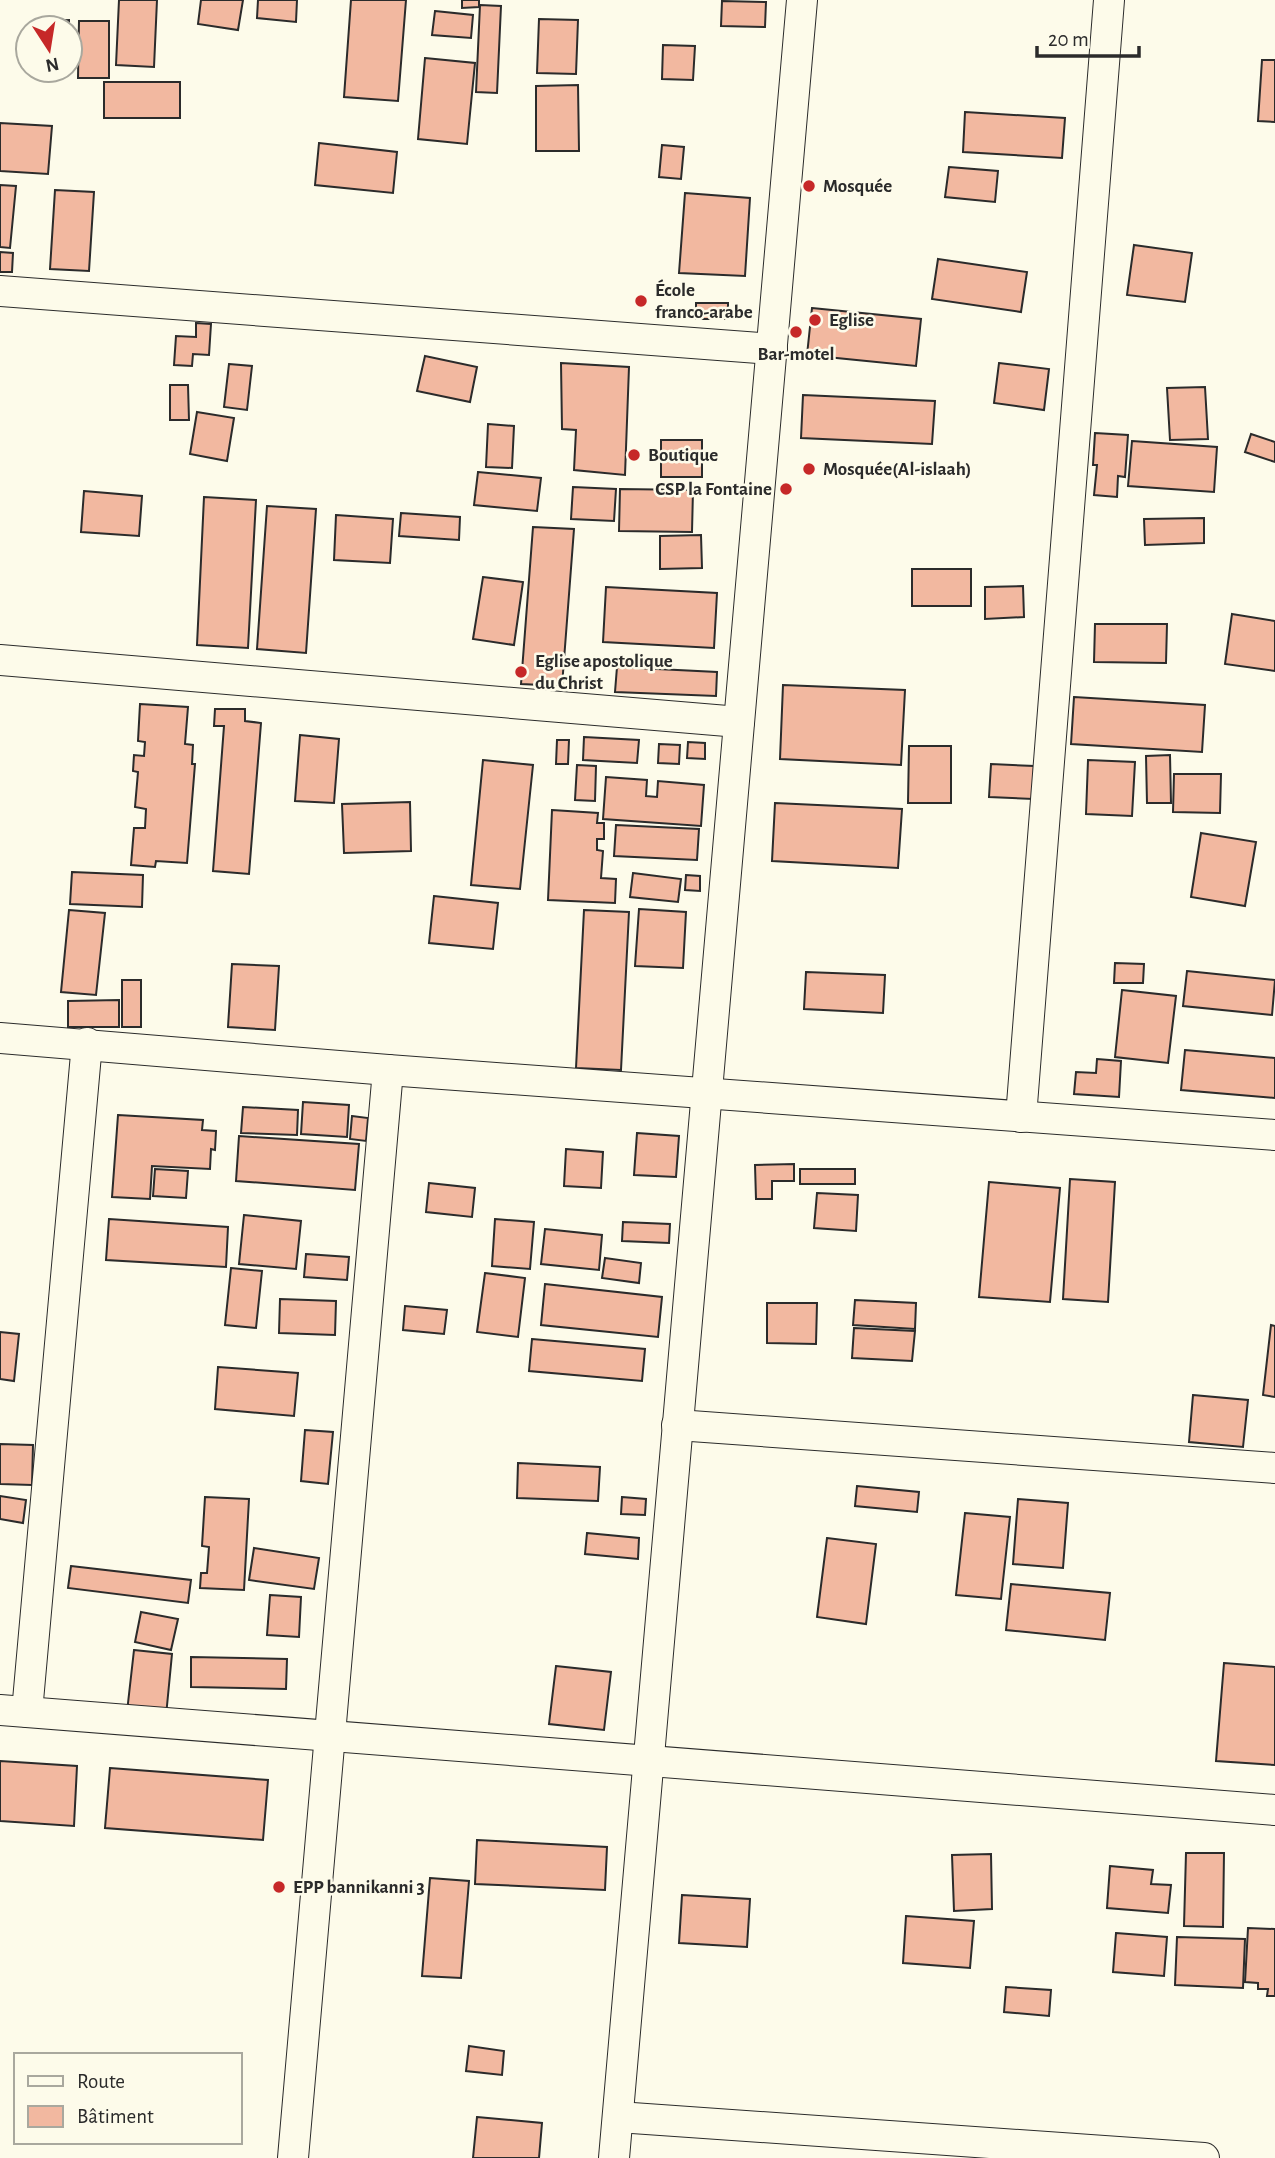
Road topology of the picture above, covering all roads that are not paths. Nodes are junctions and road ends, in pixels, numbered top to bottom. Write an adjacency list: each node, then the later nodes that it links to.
1 (802, 0): 4 (street)
2 (1109, 0): 11 (street)
3 (0, 291): 4 (street)
4 (772, 349): 6 (street)
5 (0, 660): 6 (street)
6 (739, 722): 10 (street)
7 (0, 1038): 8 (street)
8 (88, 1044): 9 (street); 15 (street)
9 (388, 1070): 10 (street); 16 (street)
10 (706, 1093): 11 (street); 13 (street)
11 (1021, 1117): 12 (street)
12 (1275, 1135)
13 (677, 1425): 14 (street); 17 (street)
14 (1275, 1468)
15 (13, 1711): 16 (street)
16 (330, 1736): 17 (street); 20 (street)
17 (647, 1761): 18 (street); 19 (street)
18 (1275, 1810)
19 (618, 2117): 21 (street); 22 (street)
20 (293, 2158)
21 (614, 2158)
22 (1205, 2158)

